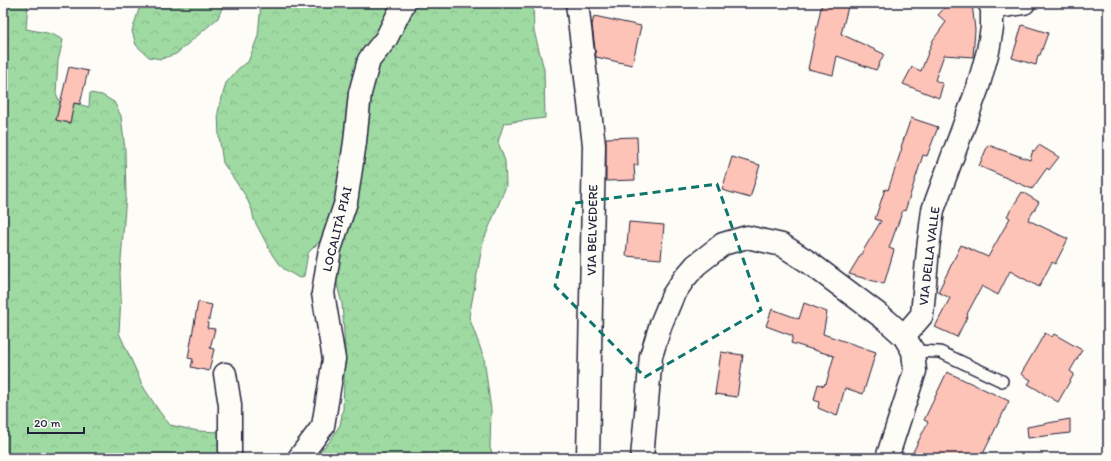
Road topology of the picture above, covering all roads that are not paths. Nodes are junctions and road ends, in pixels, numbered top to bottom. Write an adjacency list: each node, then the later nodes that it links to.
1 (404, 3): 9 (street, LOCALITÀ PIAI)
2 (577, 3): 10 (street, VIA BELVEDERE)
3 (1024, 3): 4 (street)
4 (990, 6): 5 (street, VIA DELLA VALLE)
5 (909, 343): 7 (lane); 11 (street); 12 (street)
6 (225, 374): 8 (street)
7 (1002, 381)
8 (230, 458)
9 (299, 458)
10 (588, 458)
11 (642, 458)
12 (887, 458)

